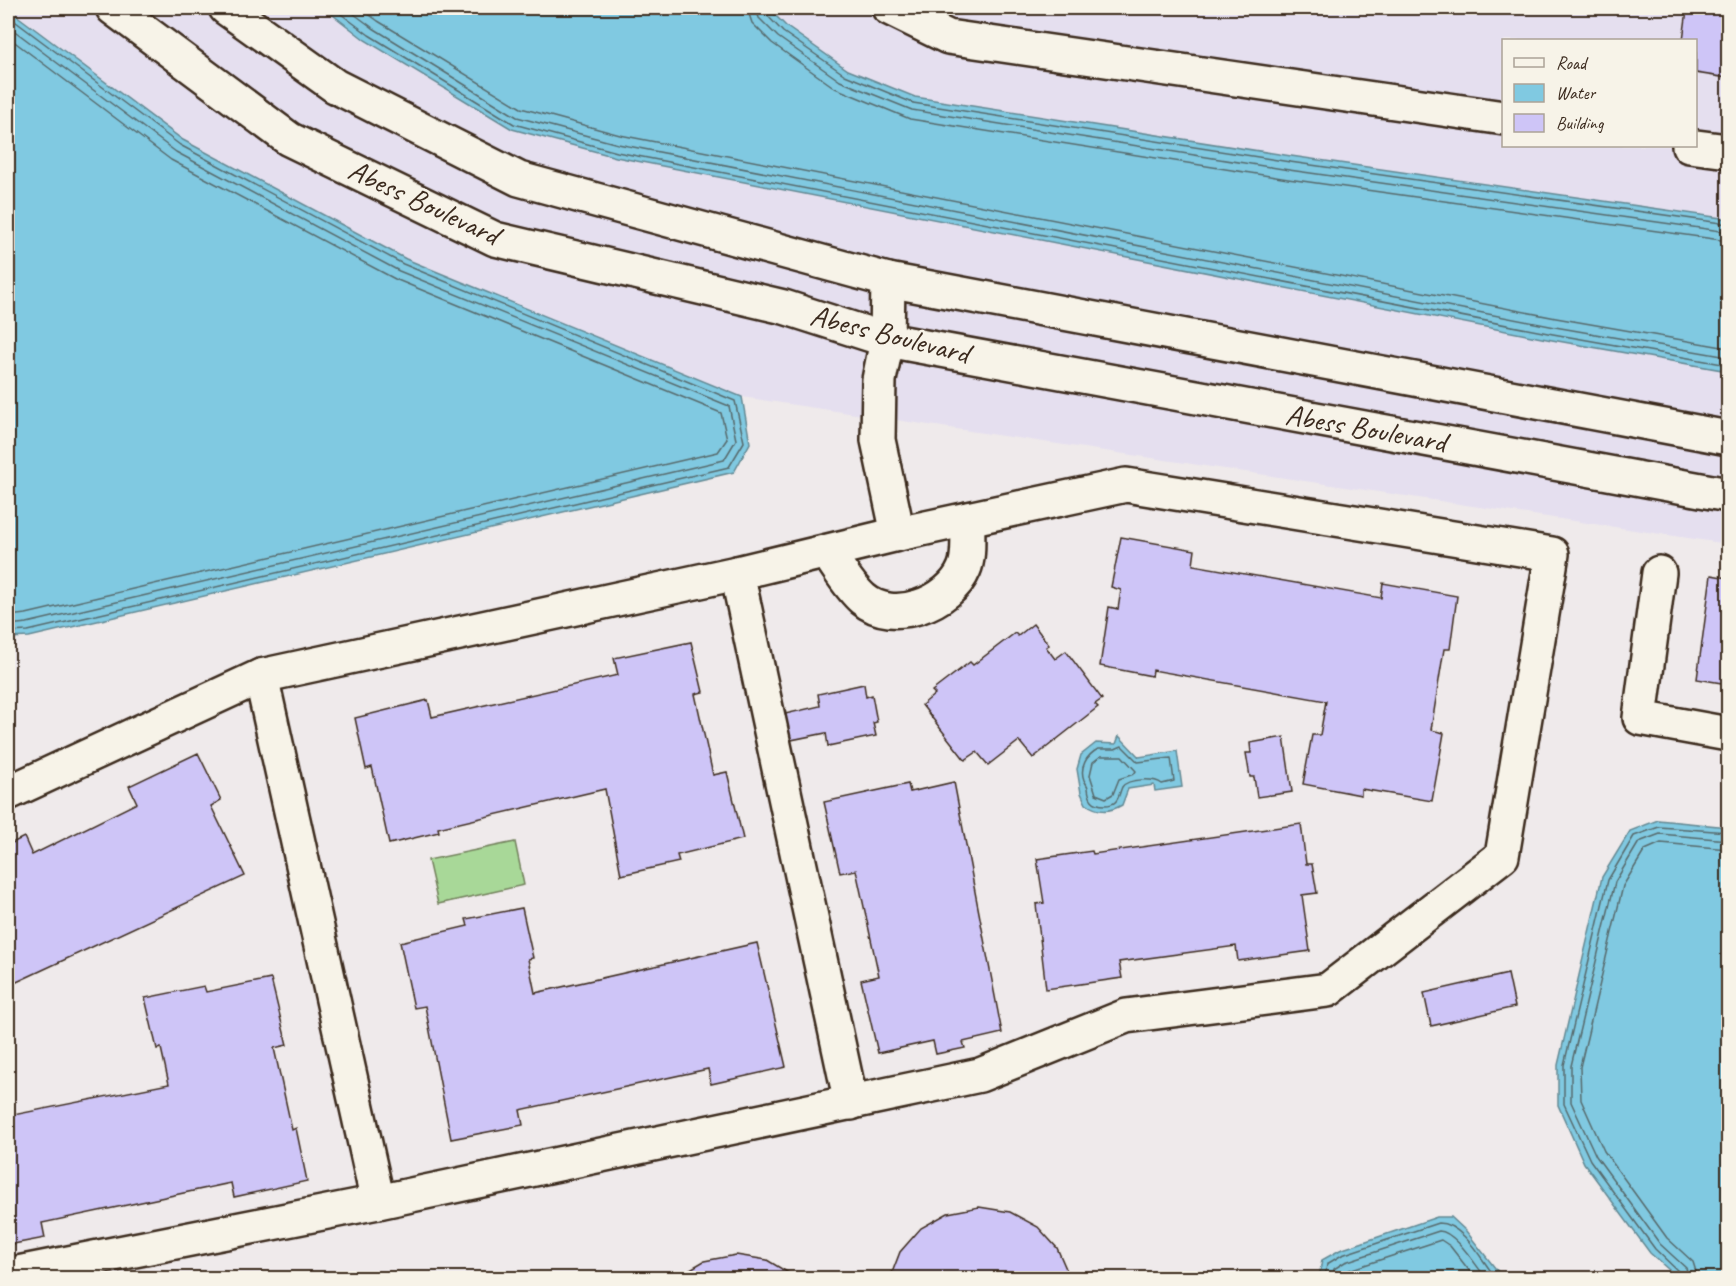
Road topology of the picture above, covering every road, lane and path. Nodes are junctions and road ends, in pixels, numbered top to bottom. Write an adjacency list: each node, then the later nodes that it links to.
1 (113, 8): 8 (street, Abess Boulevard)
2 (226, 8): 7 (street, Abess Boulevard)
3 (889, 8): 4 (street)
4 (1502, 118)
5 (1697, 147): 6 (street)
6 (1728, 151)
7 (888, 280): 8 (street); 9 (street, Abess Boulevard)
8 (887, 340): 10 (street, Abess Boulevard); 12 (street)
9 (1728, 438)
10 (1728, 495)
11 (969, 519): 12 (street); 13 (street); 19 (street)
12 (898, 534): 13 (street)
13 (827, 552): 14 (street)
14 (737, 573): 16 (street); 19 (street)
15 (1659, 573): 17 (street)
16 (261, 676): 18 (street); 20 (street)
17 (1728, 734)
18 (8, 793)
19 (851, 1103): 20 (street)
20 (378, 1202): 21 (street)
21 (8, 1275)

